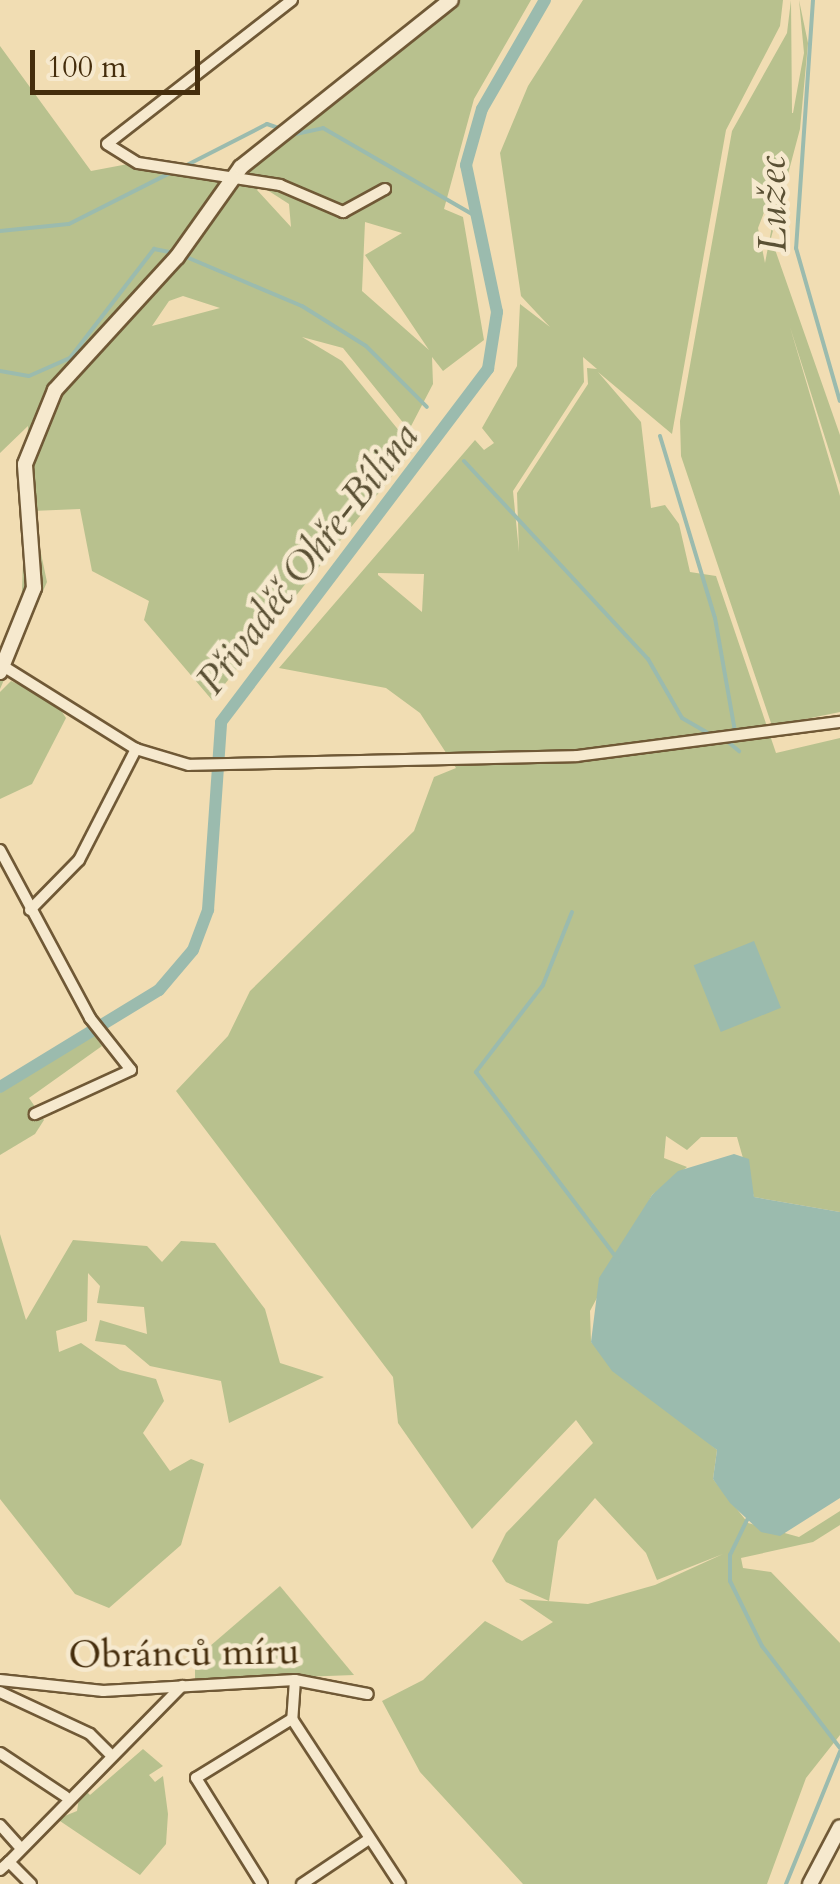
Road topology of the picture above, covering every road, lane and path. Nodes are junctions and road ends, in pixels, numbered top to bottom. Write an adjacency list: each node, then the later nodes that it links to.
1 (292, 0): 3 (street)
2 (451, 0): 3 (street)
3 (234, 176): 4 (street); 5 (street)
4 (385, 189)
5 (1, 669): 7 (street)
6 (840, 722): 7 (street)
7 (136, 749): 9 (street)
8 (0, 850): 9 (street)
9 (30, 910): 10 (street)
10 (35, 1114)
11 (0, 1680): 13 (street, Obránců míru)
12 (296, 1680): 13 (street, Obránců míru); 15 (street, Obránců míru); 16 (street)
13 (182, 1686): 18 (street)
14 (0, 1692): 18 (street)
15 (368, 1694)
16 (292, 1718): 22 (street); 26 (street)
17 (0, 1753): 19 (street)
18 (110, 1753): 19 (street)
19 (65, 1796): 23 (street)
20 (0, 1825): 23 (street)
21 (840, 1827): 29 (street)
22 (369, 1839): 27 (street); 28 (street)
23 (21, 1848): 24 (street)
24 (4, 1866): 25 (street)
25 (31, 1884)
26 (262, 1884)
27 (302, 1884)
28 (400, 1884)
29 (810, 1884)

